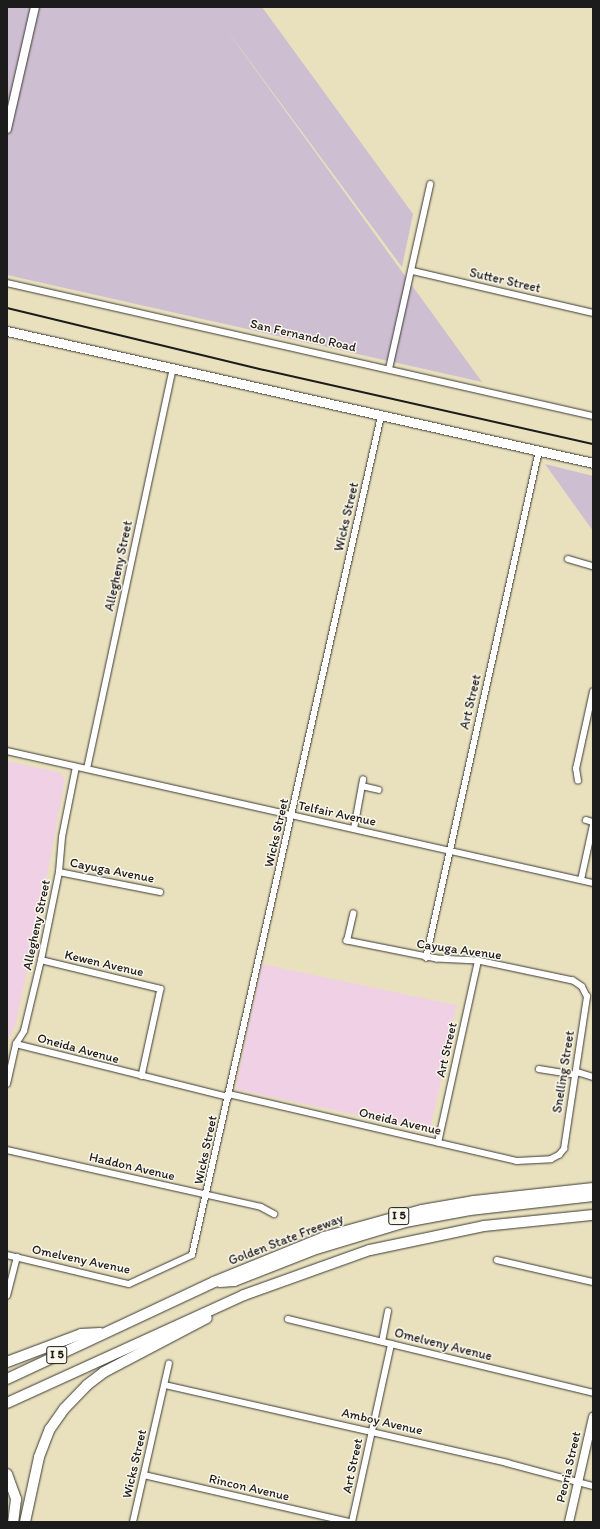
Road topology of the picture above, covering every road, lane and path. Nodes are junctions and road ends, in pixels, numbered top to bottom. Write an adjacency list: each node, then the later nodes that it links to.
1 (35, 7): 2 (main road)
2 (7, 130)
3 (430, 185): 4 (street)
4 (413, 271): 6 (street, Sutter Street); 9 (street)
5 (7, 283): 9 (street, San Fernando Road)
6 (593, 313)
7 (7, 331): 8 (main road)
8 (173, 368): 10 (main road); 19 (street, Allegheny Street)
9 (389, 369): 11 (street, San Fernando Road)
10 (381, 416): 12 (main road); 22 (street, Wicks Street)
11 (593, 416)
12 (539, 452): 13 (main road); 27 (street, Art Street)
13 (593, 463)
14 (568, 559): 15 (street)
15 (593, 566)
16 (593, 692): 20 (street)
17 (7, 751): 18 (street, Telfair Avenue)
18 (76, 767): 19 (street, Telfair Avenue); 28 (street, Allegheny Street)
19 (86, 769): 22 (street, Telfair Avenue)
20 (578, 781)
21 (379, 790): 26 (street)
22 (292, 816): 26 (street, Telfair Avenue); 43 (street, Wicks Street)
23 (586, 820): 24 (street)
24 (593, 822)
25 (593, 825): 29 (street)
26 (354, 829): 27 (street, Telfair Avenue)
27 (449, 851): 29 (street, Telfair Avenue); 33 (street, Art Street)
28 (59, 872): 31 (street, Cayuga Avenue); 34 (street, Allegheny Street)
29 (581, 880): 30 (street, Telfair Avenue)
30 (593, 883)
31 (160, 892)
32 (353, 914): 33 (street, Cayuga Avenue)
33 (426, 958): 35 (street, Cayuga Avenue)
34 (41, 960): 37 (street, Allegheny Street); 40 (street, Kewen Avenue)
35 (478, 961): 36 (street, Cayuga Avenue); 44 (street, Art Street)
36 (587, 997): 39 (street, Snelling Street)
37 (16, 1044): 40 (street, Oneida Avenue); 42 (street, Allegheny Street)
38 (539, 1069): 39 (street)
39 (576, 1073): 41 (street); 45 (street, Snelling Street)
40 (142, 1076): 43 (street, Oneida Avenue)
41 (593, 1076)
42 (7, 1084)
43 (228, 1095): 44 (street, Oneida Avenue); 48 (street, Wicks Street)
44 (438, 1143): 45 (street, Oneida Avenue)
45 (564, 1149)
46 (7, 1150): 48 (street, Haddon Avenue)
47 (593, 1188): 57 (highway, Golden State Freeway / I 5)
48 (207, 1195): 51 (street, Haddon Avenue); 54 (street, Wicks Street)
49 (593, 1196): 57 (highway)
50 (593, 1201): 59 (highway)
51 (274, 1214)
52 (593, 1214): 59 (highway, I 5)
53 (7, 1255): 55 (street, Omelveny Avenue)
54 (192, 1255): 55 (street, Omelveny Avenue)
55 (17, 1257): 60 (street)
56 (497, 1260): 58 (street)
57 (214, 1282): 64 (highway, Golden State Freeway / I 5)
58 (593, 1282)
59 (244, 1295): 61 (highway, I 5)
60 (7, 1296)
61 (218, 1307): 72 (highway, I 5); 80 (highway)
62 (388, 1312): 65 (street)
63 (288, 1319): 65 (street, Omelveny Avenue)
64 (107, 1332): 67 (highway); 69 (highway, Golden State Freeway / I 5)
65 (382, 1342): 66 (street, Omelveny Avenue)
66 (391, 1344): 71 (street, Omelveny Avenue); 74 (street, Art Street)
67 (7, 1362)
68 (169, 1364): 70 (street, Wicks Street)
69 (7, 1379)
70 (165, 1385): 74 (street, Amboy Avenue); 76 (street, Wicks Street)
71 (593, 1393)
72 (7, 1403)
73 (593, 1417): 77 (main road, Peoria Street)
74 (371, 1431): 77 (street, Amboy Avenue); 82 (street, Art Street)
75 (7, 1474): 79 (highway)
76 (144, 1475): 81 (street, Wicks Street); 82 (street, Rincon Avenue)
77 (578, 1484): 78 (street, Amboy Avenue); 83 (main road, Peoria Street)
78 (593, 1486)
79 (13, 1522)
80 (25, 1522)
81 (133, 1522)
82 (350, 1522)
83 (569, 1522)

